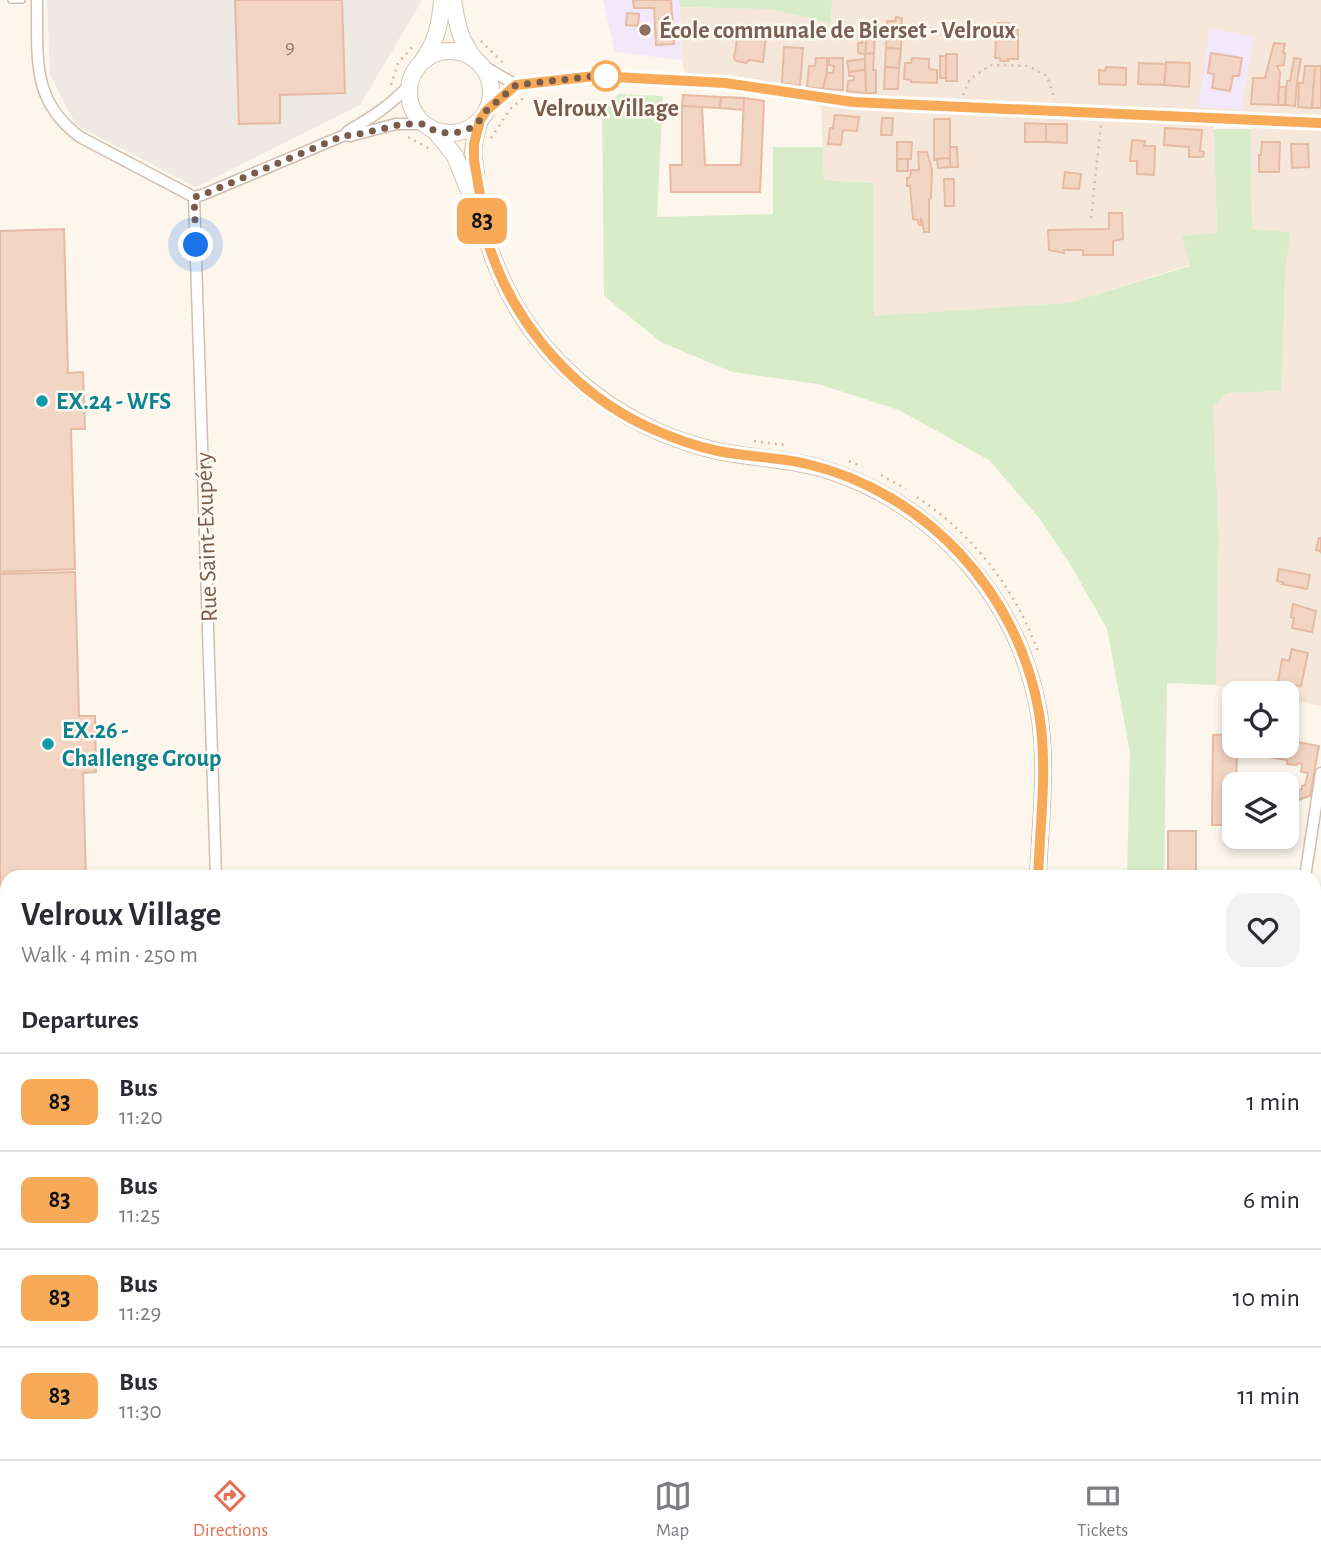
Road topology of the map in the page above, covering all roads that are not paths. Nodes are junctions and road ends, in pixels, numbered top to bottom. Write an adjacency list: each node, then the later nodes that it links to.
1 (11, 0): 2 (lane)
2 (22, 0)
3 (37, 0): 14 (street)
4 (442, 0): 6 (street)
5 (453, 0): 7 (street)
6 (421, 62): 7 (street); 8 (street)
7 (479, 62): 9 (street); 10 (street)
8 (409, 85): 12 (street); 13 (street)
9 (516, 85): 10 (street); 11 (street)
10 (483, 116): 12 (street); 15 (street)
11 (1321, 123)
12 (429, 127): 13 (street); 15 (street)
13 (345, 135): 14 (street)
14 (194, 197): 17 (street, Rue Saint-Exupéry)
15 (477, 204): 18 (street)
16 (1321, 773): 19 (street)
17 (216, 870)
18 (1038, 870)
19 (1306, 870)

